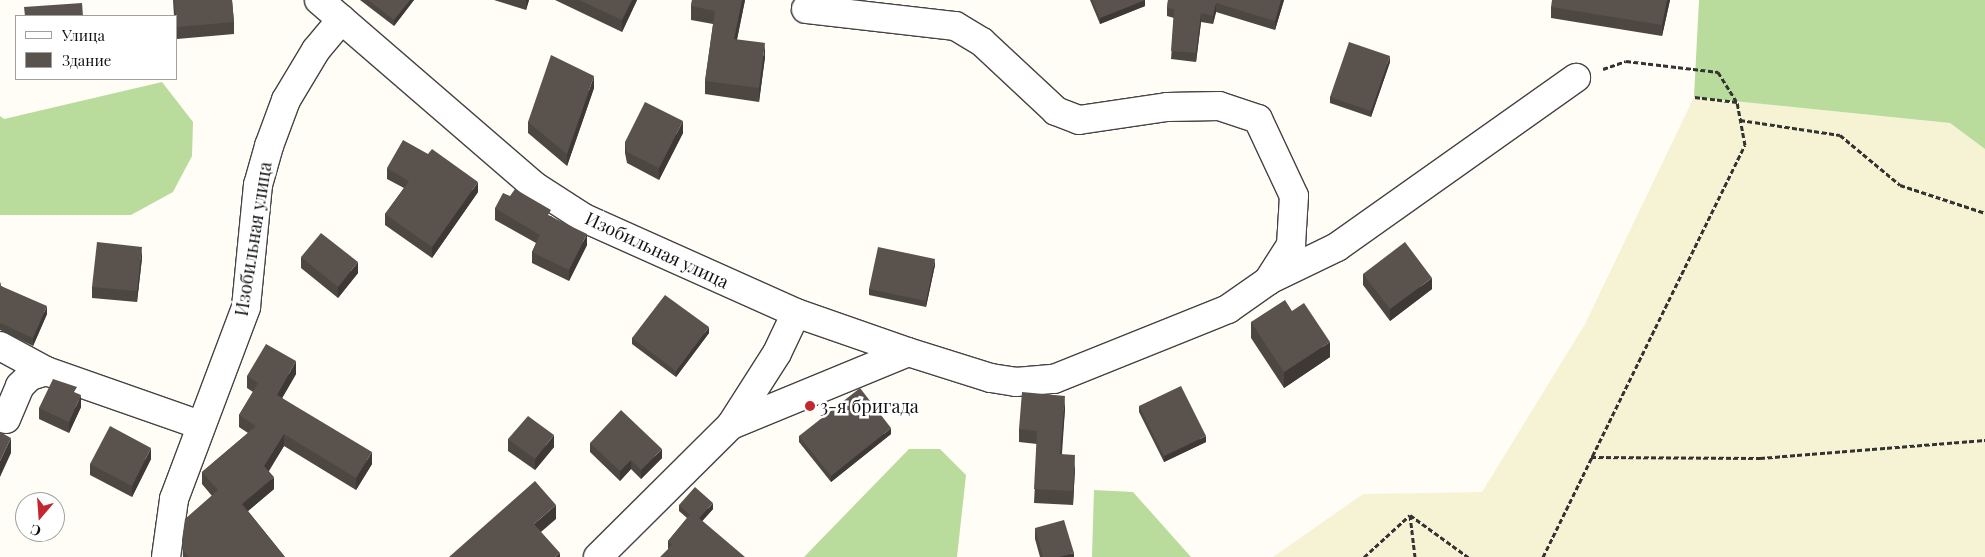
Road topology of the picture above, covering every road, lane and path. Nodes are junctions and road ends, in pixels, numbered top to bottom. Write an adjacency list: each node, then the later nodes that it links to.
1 (319, 0): 3 (street, Изобильная улица)
2 (806, 8): 9 (street)
3 (342, 19): 10 (street, Изобильная улица); 15 (street, Изобильная улица)
4 (1576, 78): 6 (path); 9 (street)
5 (1694, 97): 6 (path)
6 (1736, 102): 7 (path)
7 (1740, 120): 8 (path); 18 (path)
8 (1985, 213)
9 (1268, 280): 12 (street, Изобильная улица)
10 (796, 313): 12 (street, Изобильная улица); 16 (street)
11 (0, 346): 13 (street)
12 (908, 352): 16 (street)
13 (46, 371): 14 (street); 15 (street)
14 (6, 419)
15 (200, 425): 20 (street, Изобильная улица)
16 (731, 425): 21 (street)
17 (1985, 440): 18 (path)
18 (1591, 457): 25 (path)
19 (1410, 515): 22 (path); 23 (path); 24 (path)
20 (166, 557)
21 (598, 557)
22 (1364, 557)
23 (1415, 557)
24 (1468, 557)
25 (1542, 557)

